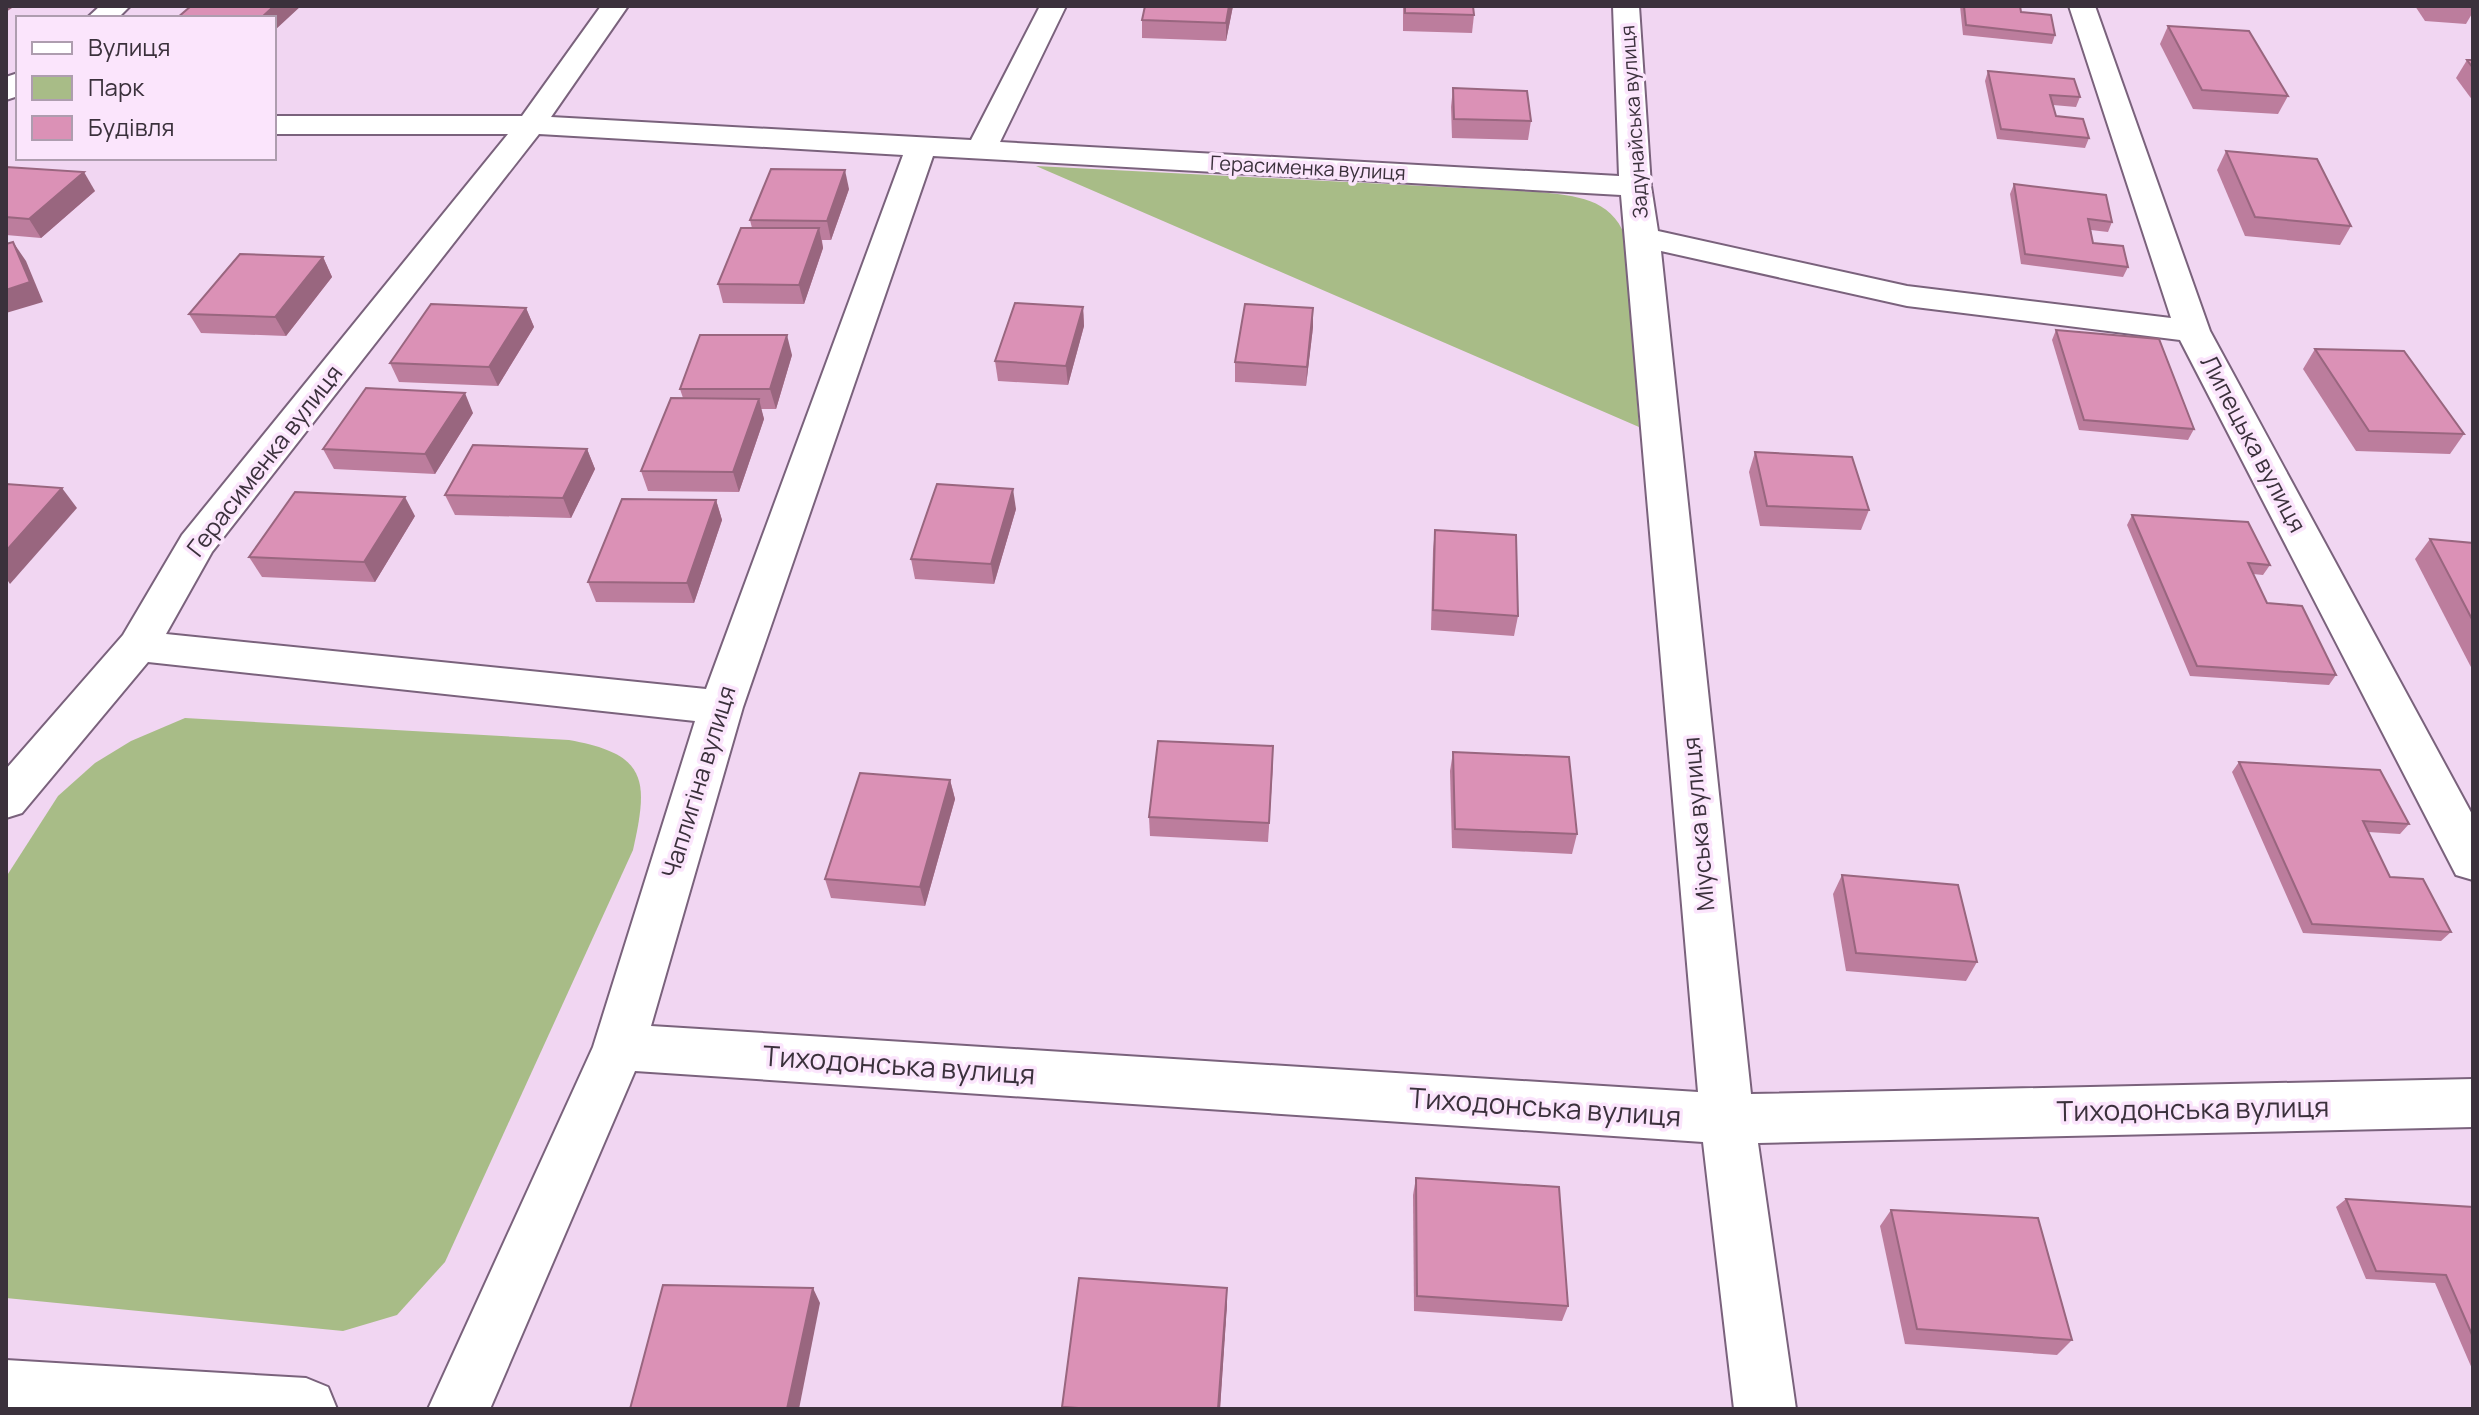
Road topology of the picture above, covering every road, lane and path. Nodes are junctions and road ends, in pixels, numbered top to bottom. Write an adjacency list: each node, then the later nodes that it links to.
1 (615, 6): 6 (street, Герасименка вулиця)
2 (1053, 6): 8 (street)
3 (1626, 6): 9 (street, Задунайська вулиця)
4 (2082, 6): 11 (street, Липецька вулиця)
5 (276, 125): 6 (street, Герасименка вулиця)
6 (531, 125): 7 (street, Герасименка вулиця); 12 (street, Герасименка вулиця)
7 (921, 147): 8 (street, Герасименка вулиця); 13 (street, Чаплигіна вулиця)
8 (981, 150): 9 (street, Герасименка вулиця)
9 (1635, 186): 10 (street, Задунайська вулиця)
10 (1643, 237): 11 (street); 18 (street, Міуська вулиця)
11 (2193, 331): 15 (street, Липецька вулиця)
12 (138, 646): 13 (street); 14 (street, Герасименка вулиця)
13 (721, 707): 16 (street, Чаплигіна вулиця)
14 (6, 800)
15 (2473, 861)
16 (619, 1047): 18 (street, Тиходонська вулиця); 21 (street, Чаплигіна вулиця)
17 (2473, 1103): 18 (street, Тиходонська вулиця)
18 (1727, 1119): 22 (street, Міуська вулиця)
19 (6, 1390): 20 (street)
20 (306, 1409)
21 (459, 1409)
22 (1765, 1409)

